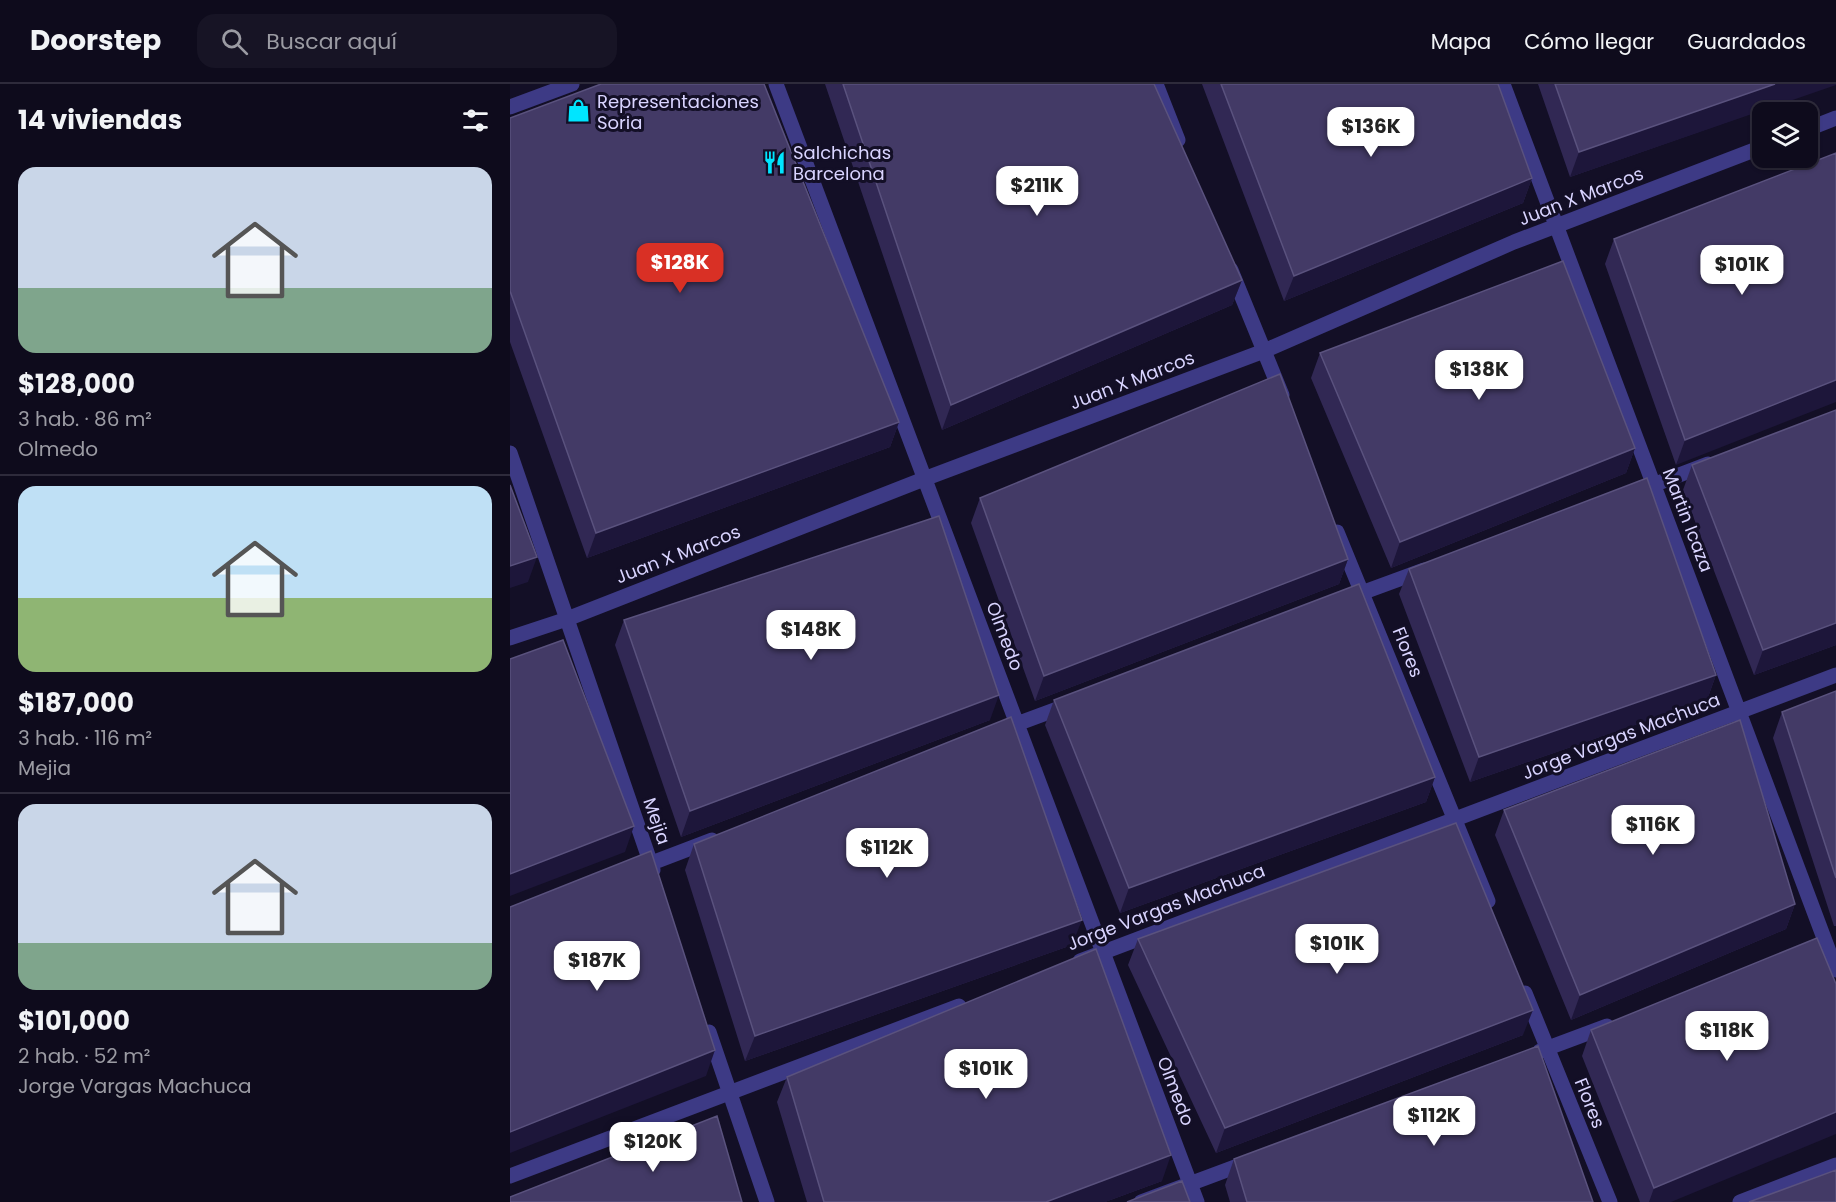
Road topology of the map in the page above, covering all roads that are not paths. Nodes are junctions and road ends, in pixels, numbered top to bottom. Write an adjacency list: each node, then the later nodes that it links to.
1 (572, 84): 5 (street)
2 (776, 84): 16 (street, Olmedo)
3 (1156, 84): 9 (street)
4 (1503, 84): 10 (street, Martin Icaza)
5 (510, 107)
6 (1836, 118): 7 (street)
7 (1818, 125)
8 (1752, 151): 10 (street, Juan X Marcos)
9 (1186, 159)
10 (1557, 227): 12 (street, Juan X Marcos); 17 (street, Martin Icaza)
11 (1225, 255): 12 (street)
12 (1264, 351): 13 (street); 16 (street, Juan X Marcos)
13 (1287, 406)
14 (510, 453): 23 (street, Mejia)
15 (1718, 460): 17 (street)
16 (924, 478): 23 (street, Juan X Marcos); 28 (street, Olmedo)
17 (1654, 485): 18 (street); 27 (street, Martin Icaza)
18 (1620, 497)
19 (1331, 516): 21 (street, Flores)
20 (1441, 563): 21 (street)
21 (1362, 592): 22 (street); 30 (street, Flores)
22 (1329, 605)
23 (567, 618): 24 (street, Juan X Marcos); 32 (street, Mejia)
24 (510, 638)
25 (1836, 675): 27 (street, Jorge Vargas Machuca)
26 (1084, 699): 28 (street)
27 (1739, 712): 30 (street, Jorge Vargas Machuca); 36 (street, Martin Icaza)
28 (1017, 724): 29 (street); 37 (street, Olmedo)
29 (984, 737)
30 (1455, 819): 35 (street, Flores); 37 (street, Jorge Vargas Machuca)
31 (728, 834): 32 (street)
32 (651, 864): 33 (street); 34 (street, Mejia)
33 (619, 876)
34 (658, 885)
35 (1494, 917)
36 (1826, 943): 39 (street, Martin Icaza)
37 (1103, 952): 38 (street, Jorge Vargas Machuca); 50 (street, Olmedo)
38 (1070, 964)
39 (1836, 970)
40 (1521, 983): 44 (street, Flores)
41 (971, 1002): 46 (street)
42 (704, 1017): 46 (street)
43 (1625, 1019): 44 (street)
44 (1547, 1048): 45 (street); 54 (street, Flores)
45 (1525, 1057)
46 (730, 1093): 49 (street); 51 (street)
47 (1268, 1154): 50 (street)
48 (1836, 1165): 55 (street)
49 (510, 1176)
50 (1190, 1184): 52 (street); 53 (street, Olmedo)
51 (767, 1202)
52 (1142, 1202)
53 (1197, 1202)
54 (1610, 1202)
55 (1740, 1202)

